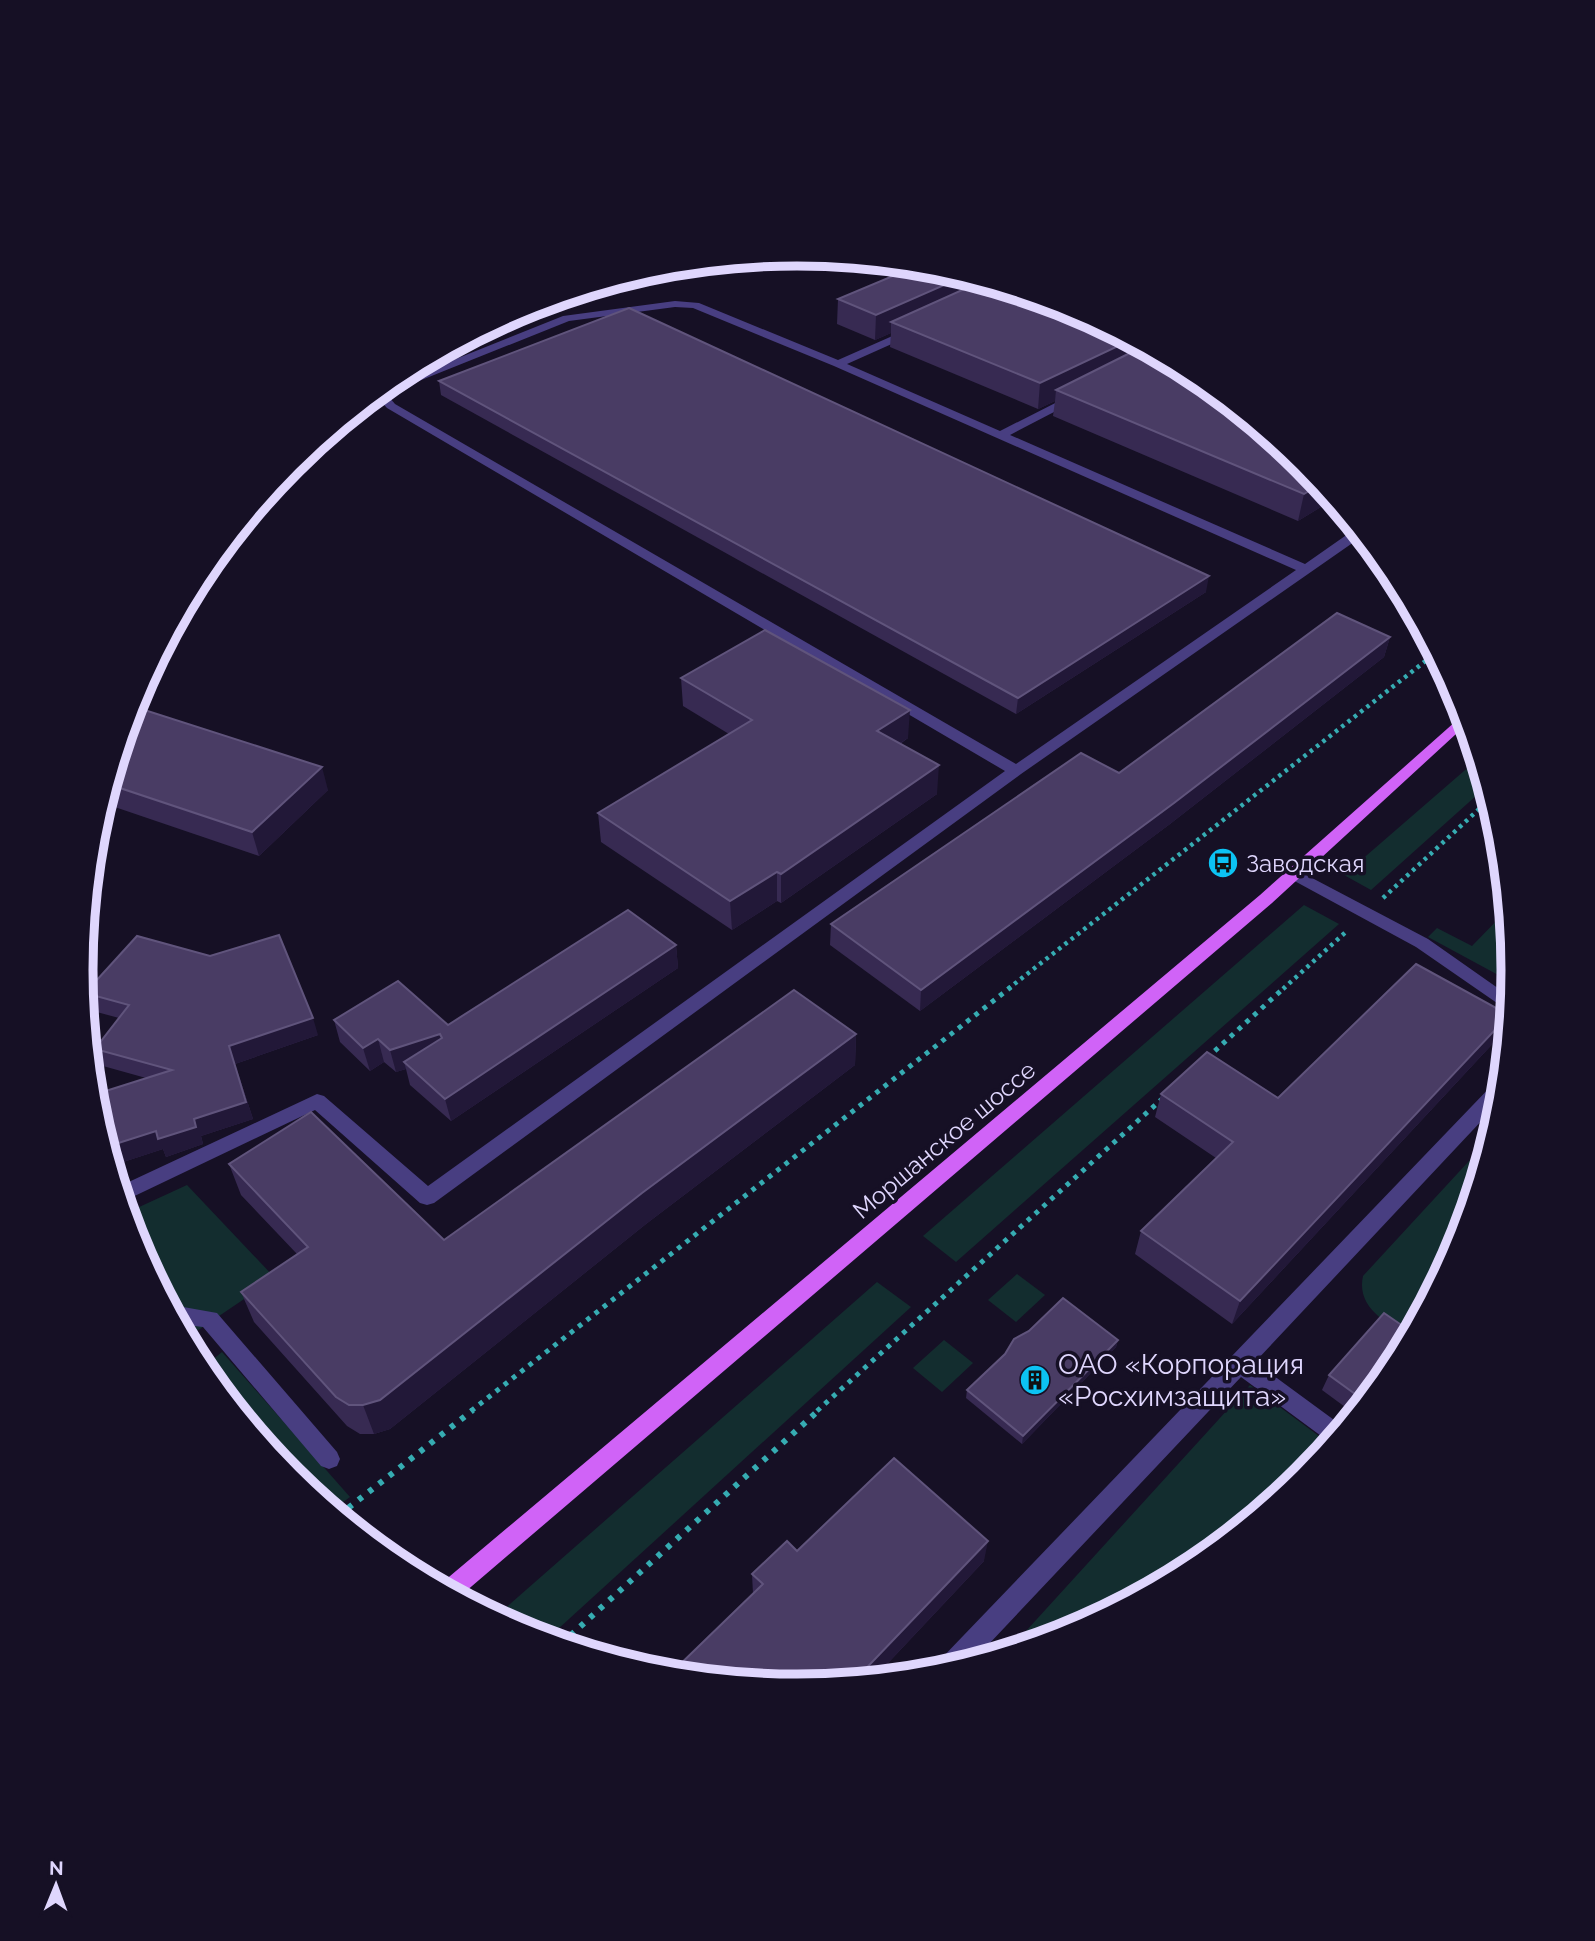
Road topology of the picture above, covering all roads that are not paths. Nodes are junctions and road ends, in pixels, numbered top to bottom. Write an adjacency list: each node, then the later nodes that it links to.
1 (922, 326): 2 (lane)
2 (838, 365): 3 (lane); 6 (lane)
3 (416, 379)
4 (1086, 392): 6 (lane)
5 (385, 399): 10 (lane)
6 (1000, 436): 8 (lane)
7 (1353, 537): 8 (lane)
8 (1304, 569): 10 (lane)
9 (1458, 725): 11 (main road, Моршанское шоссе)
10 (1016, 771): 14 (lane)
11 (1295, 874): 12 (lane); 19 (main road, Моршанское шоссе)
12 (1501, 999)
13 (1490, 1099): 16 (lane)
14 (128, 1191)
15 (183, 1315): 18 (lane)
16 (1239, 1363): 17 (lane); 20 (lane)
17 (1331, 1431)
18 (329, 1459)
19 (454, 1586)
20 (963, 1655)

